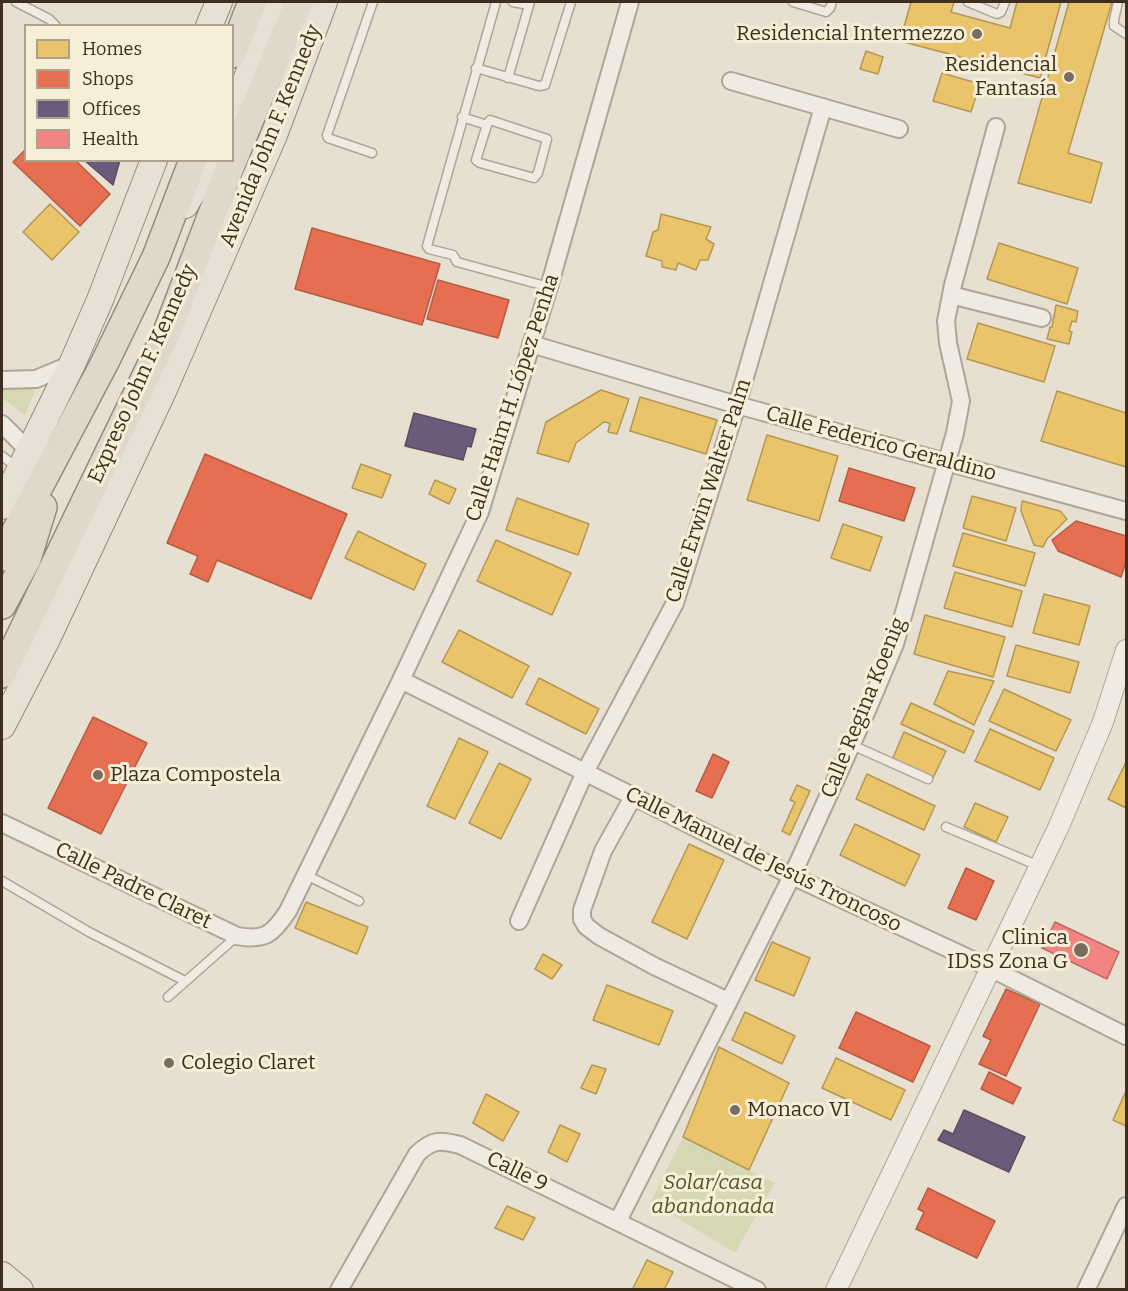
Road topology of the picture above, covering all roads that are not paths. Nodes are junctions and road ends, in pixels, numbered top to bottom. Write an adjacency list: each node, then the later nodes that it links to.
1 (16, 2): 19 (lane)
2 (210, 2): 20 (main road)
3 (219, 2): 21 (main road)
4 (252, 2): 23 (highway)
5 (276, 2): 28 (main road)
6 (299, 2): 54 (highway, Expreso John F. Kennedy)
7 (324, 2): 56 (main road, Avenida John F. Kennedy)
8 (373, 2): 33 (lane)
9 (496, 2): 24 (lane)
10 (513, 2): 18 (lane)
11 (571, 2): 25 (lane)
12 (630, 2): 38 (street, Calle Haim H. López Penha)
13 (793, 2): 14 (lane)
14 (832, 2)
15 (968, 2): 16 (lane)
16 (1005, 2)
17 (1118, 2): 22 (lane)
18 (530, 3): 25 (lane)
19 (54, 24)
20 (203, 24)
21 (210, 24)
22 (1126, 34)
23 (234, 49)
24 (477, 68): 25 (lane); 29 (lane)
25 (508, 78)
26 (731, 81): 27 (street)
27 (822, 107): 32 (street); 44 (street, Calle Erwin Walter Palm)
28 (234, 112)
29 (462, 117): 30 (lane); 38 (lane)
30 (487, 125): 30 (lane)
31 (996, 127): 39 (street, Calle Regina Koenig)
32 (899, 129)
33 (372, 153)
34 (153, 162): 42 (main road)
35 (192, 162): 37 (highway, Expreso John F. Kennedy)
36 (209, 162): 37 (main road)
37 (156, 257): 46 (highway, Expreso John F. Kennedy)
38 (549, 287): 41 (street, Calle Haim H. López Penha)
39 (951, 295): 40 (street); 48 (street, Calle Regina Koenig)
40 (1042, 318)
41 (531, 344): 44 (street, Calle Federico Geraldino); 55 (street, Calle Haim H. López Penha)
42 (72, 364): 43 (street); 47 (main road)
43 (2, 380)
44 (737, 405): 48 (street, Calle Federico Geraldino); 58 (street, Calle Erwin Walter Palm)
45 (2, 424): 47 (street)
46 (62, 444): 51 (highway, Expreso John F. Kennedy); 52 (highway)
47 (17, 459): 49 (main road)
48 (948, 461): 50 (street, Calle Federico Geraldino); 57 (street, Calle Regina Koenig)
49 (2, 503)
50 (1126, 511)
51 (2, 557)
52 (3, 602)
53 (1126, 650): 63 (street)
54 (2, 674)
55 (401, 680): 58 (street, Calle Manuel de Jesús Troncoso); 64 (street, Calle Haim H. López Penha)
56 (2, 726)
57 (852, 745): 59 (lane); 65 (street, Calle Regina Koenig)
58 (585, 772): 60 (street, Calle Manuel de Jesús Troncoso); 68 (street, Calle Erwin Walter Palm)
59 (928, 779)
60 (633, 797): 65 (street, Calle Manuel de Jesús Troncoso); 74 (street)
61 (2, 823): 69 (street, Calle Padre Claret)
62 (946, 827): 63 (lane)
63 (1039, 866): 71 (street)
64 (306, 874): 67 (lane); 70 (street, Calle Haim H. López Penha)
65 (792, 876): 71 (street, Calle Manuel de Jesús Troncoso); 74 (street, Calle Regina Koenig)
66 (2, 881): 72 (lane)
67 (359, 901)
68 (519, 921)
69 (237, 936): 70 (street, Calle Padre Claret); 72 (lane)
70 (267, 936)
71 (990, 969): 75 (street, Calle Manuel de Jesús Troncoso); 82 (street)
72 (185, 981): 73 (lane)
73 (168, 997)
74 (729, 1001): 77 (street, Calle Regina Koenig)
75 (1126, 1035)
76 (1126, 1206): 83 (street)
77 (618, 1221): 80 (street, Calle 9); 81 (street, Calle 9)
78 (2, 1275): 79 (main road)
79 (20, 1290)
80 (339, 1290)
81 (757, 1290)
82 (836, 1290)
83 (1086, 1290)

